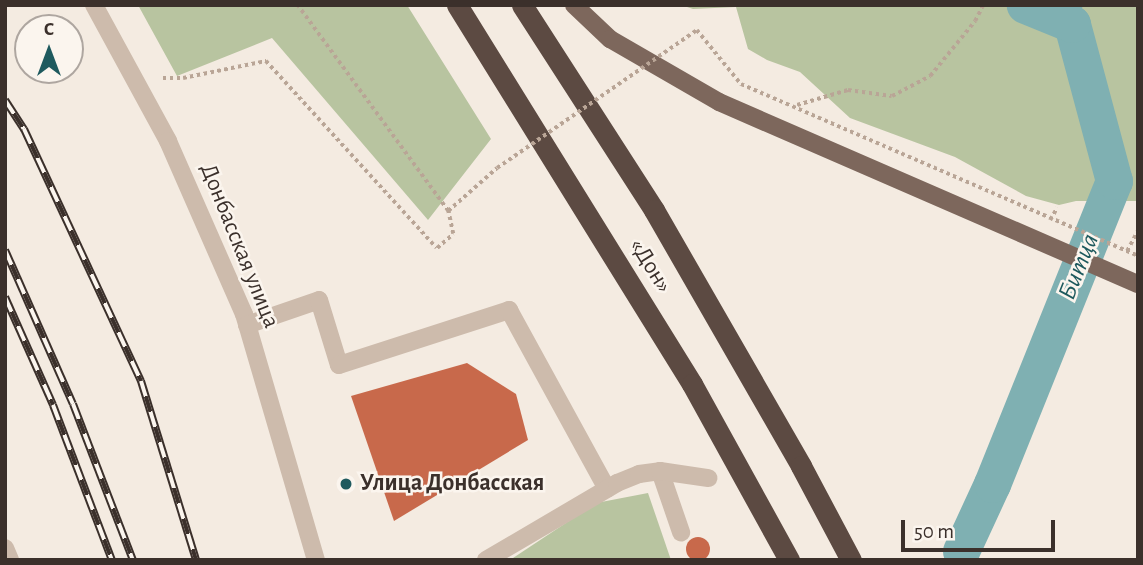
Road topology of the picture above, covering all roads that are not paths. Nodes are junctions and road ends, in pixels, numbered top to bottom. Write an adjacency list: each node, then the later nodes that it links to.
1 (94, 5): 6 (street, Донбасская улица)
2 (457, 5): 15 (highway, «Дон»)
3 (522, 5): 16 (highway, «Дон»)
4 (574, 5): 5 (main road)
5 (1132, 282)
6 (247, 325): 9 (street); 13 (street, Донбасская улица)
7 (660, 471): 8 (street); 9 (street); 10 (street)
8 (708, 478)
9 (607, 489): 14 (street)
10 (681, 532)
11 (5, 548): 12 (street)
12 (10, 560)
13 (316, 560)
14 (486, 560)
15 (789, 560)
16 (850, 560)

